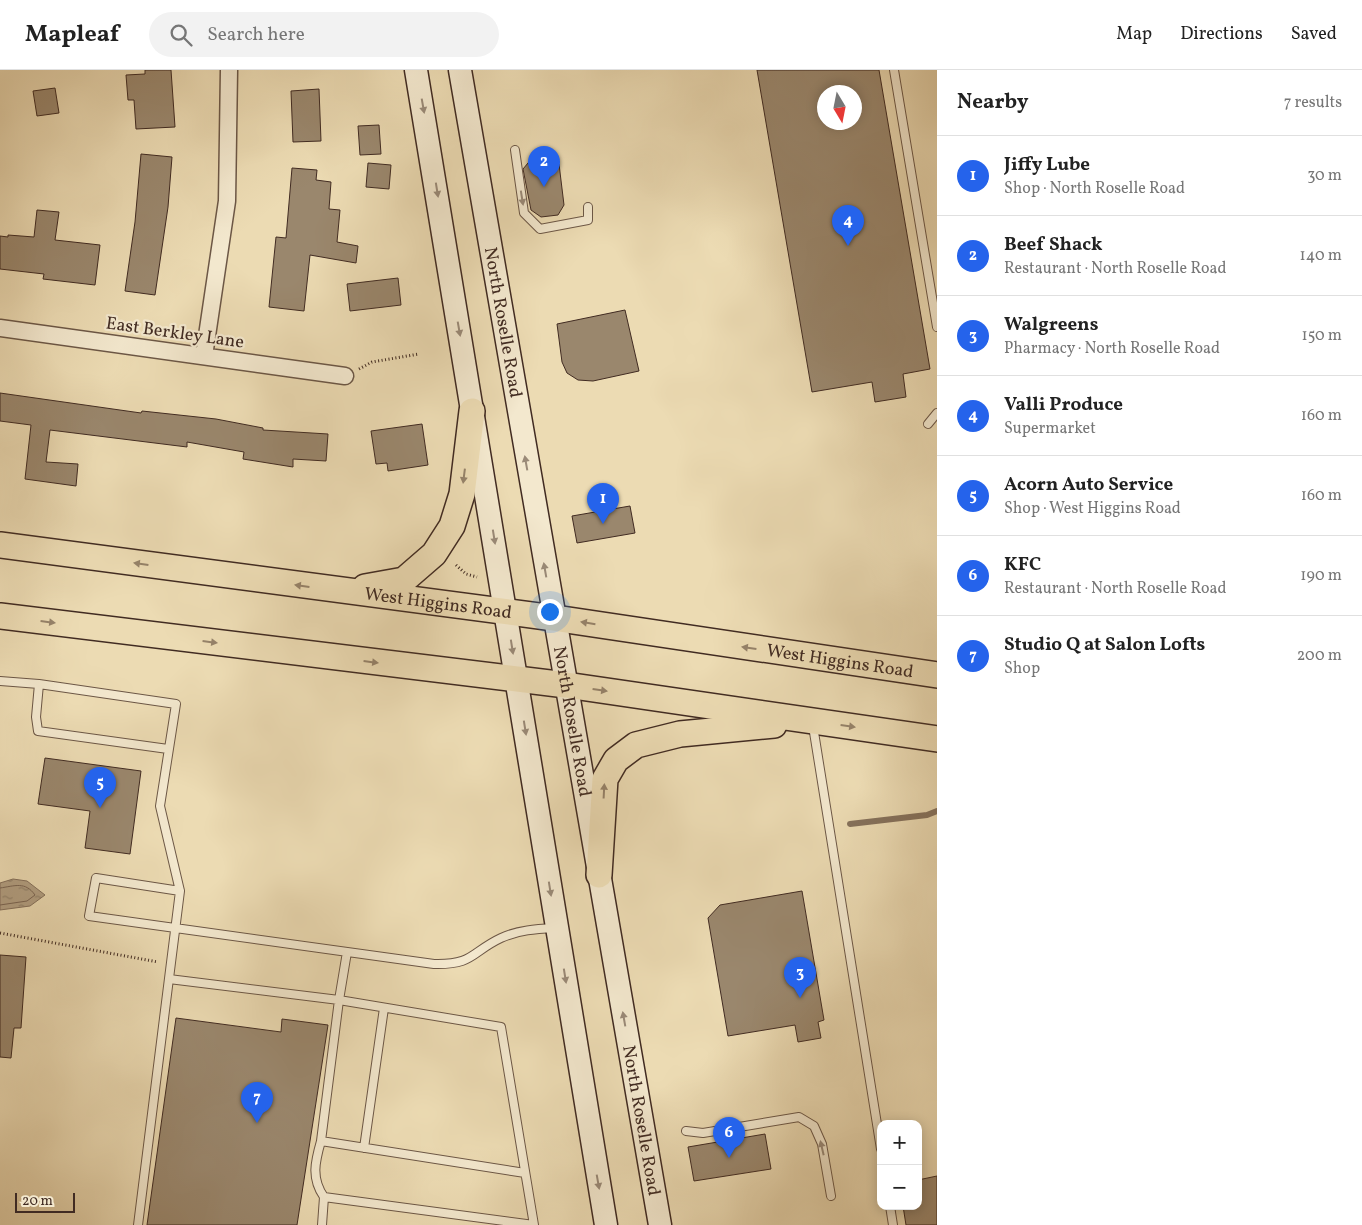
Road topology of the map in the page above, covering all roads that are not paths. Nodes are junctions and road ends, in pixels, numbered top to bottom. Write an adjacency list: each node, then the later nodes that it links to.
1 (229, 70): 9 (street)
2 (416, 70): 11 (main road, one-way to 11)
3 (460, 70): 18 (main road, North Roselle Road, one-way to 3)
4 (894, 70): 7 (lane)
5 (514, 150): 6 (lane, one-way to 6)
6 (588, 207)
7 (937, 327)
8 (0, 328): 9 (street, East Berkley Lane)
9 (204, 356): 10 (street, East Berkley Lane)
10 (345, 376)
11 (472, 411): 15 (main road, one-way to 15); 16 (main road, one-way to 16)
12 (937, 413): 13 (lane)
13 (928, 424)
14 (0, 545): 15 (main road, West Higgins Road, one-way to 14)
15 (344, 591): 16 (main road, West Higgins Road)
16 (506, 613): 18 (main road, West Higgins Road); 20 (main road, one-way to 20)
17 (0, 616): 20 (main road, one-way to 20)
18 (554, 618): 19 (main road, West Higgins Road, one-way to 18); 23 (main road, North Roselle Road)
19 (937, 675)
20 (517, 680): 23 (main road); 29 (main road, one-way to 29)
21 (0, 681): 22 (lane)
22 (39, 684): 26 (lane); 26 (lane)
23 (566, 685): 24 (main road, one-way to 24); 27 (main road, North Roselle Road)
24 (813, 721): 25 (main road, one-way to 25); 27 (main road, one-way to 24); 35 (lane)
25 (937, 739)
26 (168, 749): 28 (lane)
27 (599, 875): 46 (main road, North Roselle Road, one-way to 27)
28 (180, 891): 30 (lane); 30 (lane)
29 (557, 928): 31 (lane); 45 (main road, one-way to 45)
30 (176, 929): 31 (lane); 32 (lane)
31 (347, 952): 33 (lane)
32 (169, 979): 33 (lane); 43 (lane)
33 (339, 1000): 34 (lane); 37 (lane)
34 (384, 1008): 38 (lane); 39 (lane)
35 (877, 1123)
36 (686, 1131): 40 (lane, one-way to 36)
37 (320, 1141): 38 (lane); 41 (lane)
38 (364, 1148): 39 (lane)
39 (525, 1173): 41 (lane)
40 (831, 1196)
41 (324, 1197): 44 (lane)
42 (891, 1210): 47 (lane)
43 (138, 1225)
44 (322, 1225)
45 (606, 1225)
46 (660, 1225)
47 (893, 1225)

